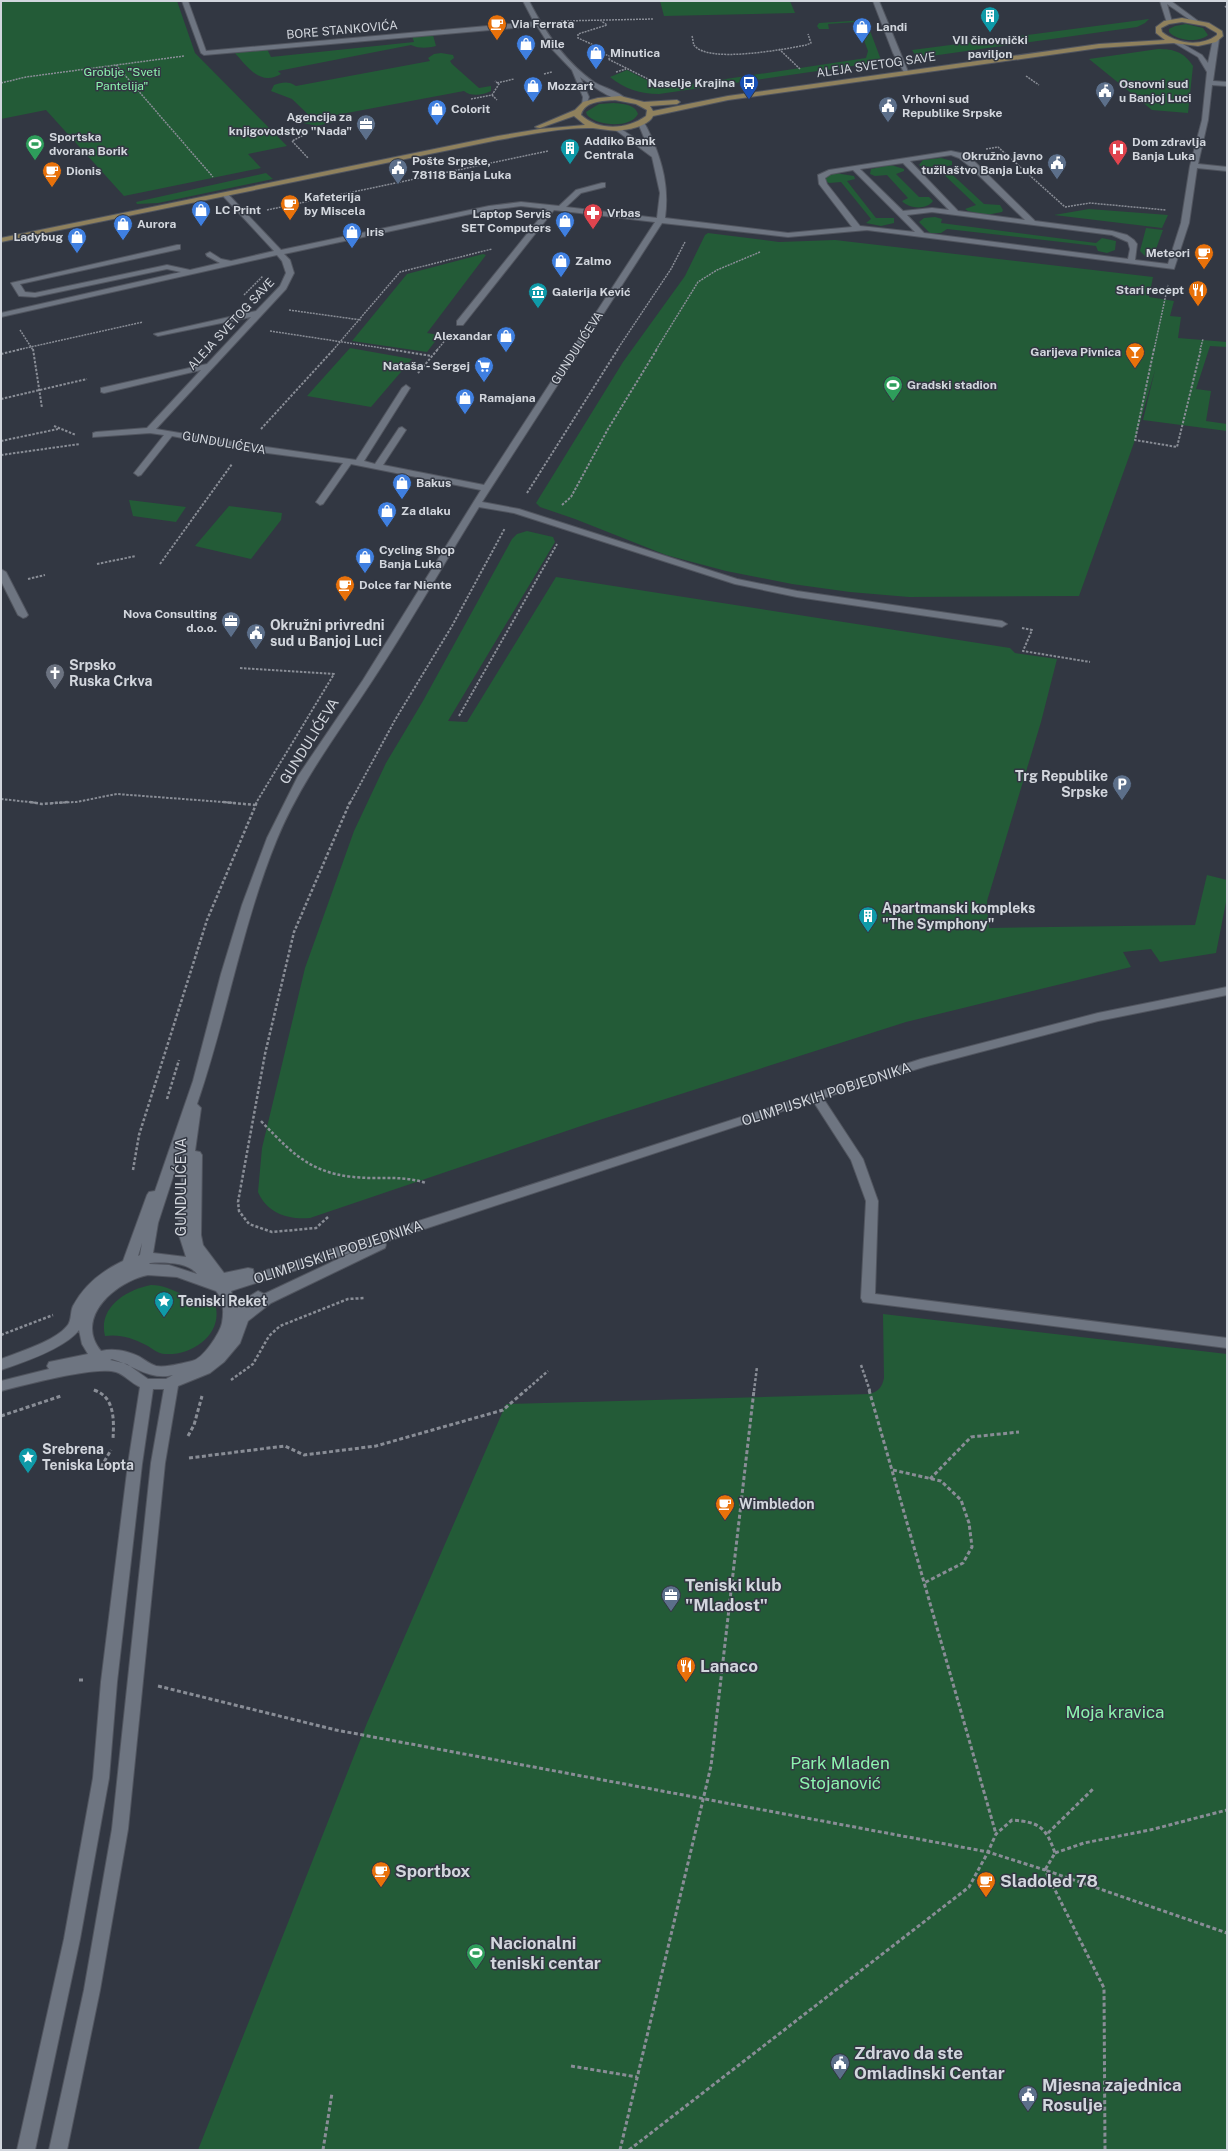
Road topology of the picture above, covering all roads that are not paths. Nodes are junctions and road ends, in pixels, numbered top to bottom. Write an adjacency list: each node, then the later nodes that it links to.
1 (185, 1): 8 (street, BORE STANKOVIĆA)
2 (526, 1): 8 (street)
3 (876, 1): 19 (street)
4 (1163, 1): 7 (street)
5 (1167, 1): 6 (street)
6 (1195, 21): 7 (main road); 10 (main road)
7 (1169, 22): 11 (main road)
8 (537, 24): 18 (street)
9 (1221, 24): 10 (main road)
10 (1210, 25): 12 (main road)
11 (1158, 31): 13 (main road); 16 (main road)
12 (1224, 31): 15 (main road)
13 (1150, 33)
14 (1143, 35): 17 (main road, ALEJA SVETOG SAVE)
15 (1216, 40): 16 (main road); 20 (street)
16 (1174, 41): 17 (main road, ALEJA SVETOG SAVE); 20 (street)
17 (1099, 46): 19 (main road, ALEJA SVETOG SAVE)
18 (572, 69): 24 (street); 25 (street)
19 (907, 73): 23 (main road, ALEJA SVETOG SAVE)
20 (1211, 73): 21 (street)
21 (1210, 83): 22 (street); 35 (street)
22 (1227, 84)
23 (728, 98): 26 (main road, ALEJA SVETOG SAVE); 28 (main road, ALEJA SVETOG SAVE)
24 (623, 99): 25 (main road, ALEJA SVETOG SAVE); 26 (main road, ALEJA SVETOG SAVE)
25 (584, 104): 27 (main road)
26 (643, 104): 28 (main road)
27 (577, 112): 30 (main road); 32 (main road)
28 (650, 114): 29 (main road)
29 (641, 123): 31 (main road); 33 (street, GUNDULIĆEVA)
30 (595, 126): 31 (main road); 32 (main road)
31 (616, 128): 33 (street)
32 (498, 138): 39 (main road)
33 (657, 159): 43 (street, GUNDULIĆEVA)
34 (905, 160): 36 (street); 42 (street); 44 (street)
35 (1194, 166): 37 (street); 51 (street)
36 (855, 168): 41 (street); 45 (street)
37 (1227, 169)
38 (602, 185): 40 (street)
39 (227, 194): 47 (main road); 49 (street, ALEJA SVETOG SAVE)
40 (557, 207): 43 (street); 49 (street); 56 (street)
41 (901, 213): 42 (street); 46 (street)
42 (956, 213): 44 (street)
43 (661, 219): 45 (street); 69 (street, GUNDULIĆEVA)
44 (1034, 224): 51 (street)
45 (856, 228): 46 (street)
46 (923, 236): 51 (street)
47 (1, 240)
48 (177, 247): 53 (street)
49 (279, 253): 52 (street); 54 (street, ALEJA SVETOG SAVE)
50 (210, 254): 52 (street)
51 (1131, 262)
52 (234, 264): 53 (street)
53 (194, 272): 55 (street)
54 (258, 313): 57 (street); 58 (street, ALEJA SVETOG SAVE)
55 (4, 315)
56 (460, 323)
57 (158, 334)
58 (208, 366): 60 (street); 61 (street, ALEJA SVETOG SAVE)
59 (406, 388): 66 (street)
60 (104, 390)
61 (150, 430): 63 (street, GUNDULIĆEVA); 64 (street, GUNDULIĆEVA)
62 (402, 430): 67 (street)
63 (170, 434): 65 (street, GUNDULIĆEVA); 68 (street)
64 (96, 436)
65 (349, 462): 66 (street, GUNDULIĆEVA); 70 (street)
66 (359, 463): 67 (street, GUNDULIĆEVA)
67 (378, 466): 69 (street, GUNDULIĆEVA)
68 (138, 473)
69 (486, 488): 71 (street, GUNDULIĆEVA)
70 (320, 502)
71 (476, 504): 74 (street); 76 (street, GUNDULIĆEVA)
72 (1, 572): 73 (street)
73 (23, 615)
74 (1002, 624)
75 (1227, 991): 77 (street, OLIMPIJSKIH POBJEDNIKA)
76 (199, 1082): 79 (street, GUNDULIĆEVA); 80 (street, GUNDULIĆEVA); 81 (street, GUNDULIĆEVA); 82 (street, GUNDULIĆEVA)
77 (816, 1096): 78 (street, OLIMPIJSKIH POBJEDNIKA); 85 (street)
78 (432, 1222): 82 (street, OLIMPIJSKIH POBJEDNIKA); 83 (street, OLIMPIJSKIH POBJEDNIKA)
79 (146, 1259): 80 (street); 81 (street, OLIMPIJSKIH POBJEDNIKA)
80 (201, 1267): 82 (street)
81 (130, 1269): 82 (street, OLIMPIJSKIH POBJEDNIKA); 84 (street, OLIMPIJSKIH POBJEDNIKA)
82 (224, 1281): 83 (street)
83 (236, 1319): 86 (street); 91 (street)
84 (80, 1330): 87 (street); 88 (street); 89 (street)
85 (1227, 1343)
86 (207, 1357): 87 (street); 91 (street)
87 (101, 1361): 90 (street); 92 (street); 93 (street)
88 (1, 1365)
89 (1, 1371)
90 (1, 1380)
91 (172, 1383): 92 (street); 95 (street)
92 (147, 1384): 94 (street)
93 (1, 1386)
94 (26, 2150)
95 (58, 2150)

